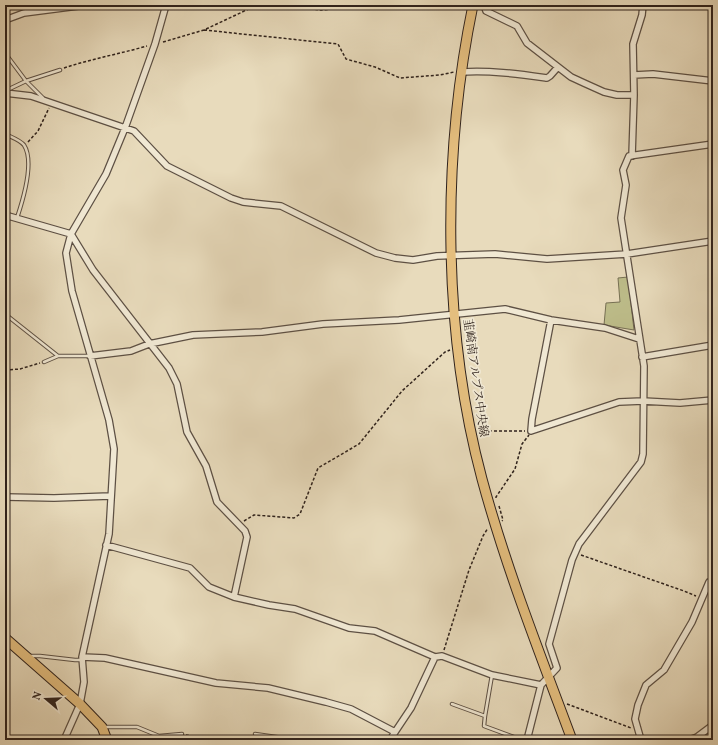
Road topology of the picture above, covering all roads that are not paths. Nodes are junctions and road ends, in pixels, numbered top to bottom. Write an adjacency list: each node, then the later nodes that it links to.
1 (86, 5): 6 (street)
2 (166, 5): 18 (street)
3 (473, 5): 10 (main road, 韮崎南アルプス中央線)
4 (484, 5): 8 (street)
5 (643, 5): 11 (street)
6 (5, 20)
7 (5, 53): 12 (lane)
8 (558, 67): 10 (street); 16 (street)
9 (60, 70): 12 (lane)
10 (461, 72): 27 (main road, 韮崎南アルプス中央線)
11 (634, 75): 13 (street); 16 (street)
12 (26, 81): 14 (lane); 17 (lane)
13 (713, 81): 15 (street)
14 (5, 92): 17 (street)
15 (713, 94)
16 (634, 95): 21 (street)
17 (48, 102): 18 (street)
18 (125, 128): 24 (street); 27 (street)
19 (5, 134): 23 (lane)
20 (713, 144): 21 (street)
21 (632, 156): 26 (street)
22 (5, 215): 23 (street)
23 (17, 218): 24 (street)
24 (70, 234): 32 (street); 35 (street)
25 (713, 241): 26 (street)
26 (627, 254): 27 (street); 31 (street)
27 (451, 256): 29 (main road, 韮崎南アルプス中央線)
28 (5, 314): 34 (lane)
29 (455, 315): 30 (street); 32 (street); 50 (main road, 韮崎南アルプス中央線)
30 (551, 320): 31 (street); 39 (street)
31 (639, 339): 36 (street)
32 (149, 344): 35 (street); 44 (street)
33 (713, 345): 36 (street)
34 (58, 356): 35 (lane); 37 (lane)
35 (90, 356): 40 (street)
36 (642, 357): 39 (street)
37 (44, 362)
38 (713, 400): 39 (street)
39 (644, 402): 50 (street)
40 (110, 496): 41 (street); 42 (street)
41 (5, 497)
42 (106, 544): 44 (street); 48 (street)
43 (713, 583): 67 (street)
44 (234, 596): 47 (street)
45 (5, 638): 46 (main road)
46 (24, 656): 48 (lane); 52 (main road)
47 (435, 657): 49 (street); 57 (street)
48 (82, 659): 52 (street); 57 (street)
49 (492, 675): 51 (street); 54 (lane)
50 (549, 678): 51 (street); 66 (main road, 韮崎南アルプス中央線)
51 (541, 685): 65 (street)
52 (80, 704): 56 (main road); 60 (street)
53 (452, 704): 54 (lane)
54 (485, 716): 64 (lane)
55 (713, 725): 68 (street)
56 (102, 727): 58 (lane); 61 (main road)
57 (395, 732): 63 (street)
58 (182, 734)
59 (255, 734): 62 (lane)
60 (64, 740)
61 (107, 740)
62 (297, 740)
63 (390, 740)
64 (522, 740)
65 (527, 740)
66 (572, 740)
67 (641, 740)
68 (689, 740)

